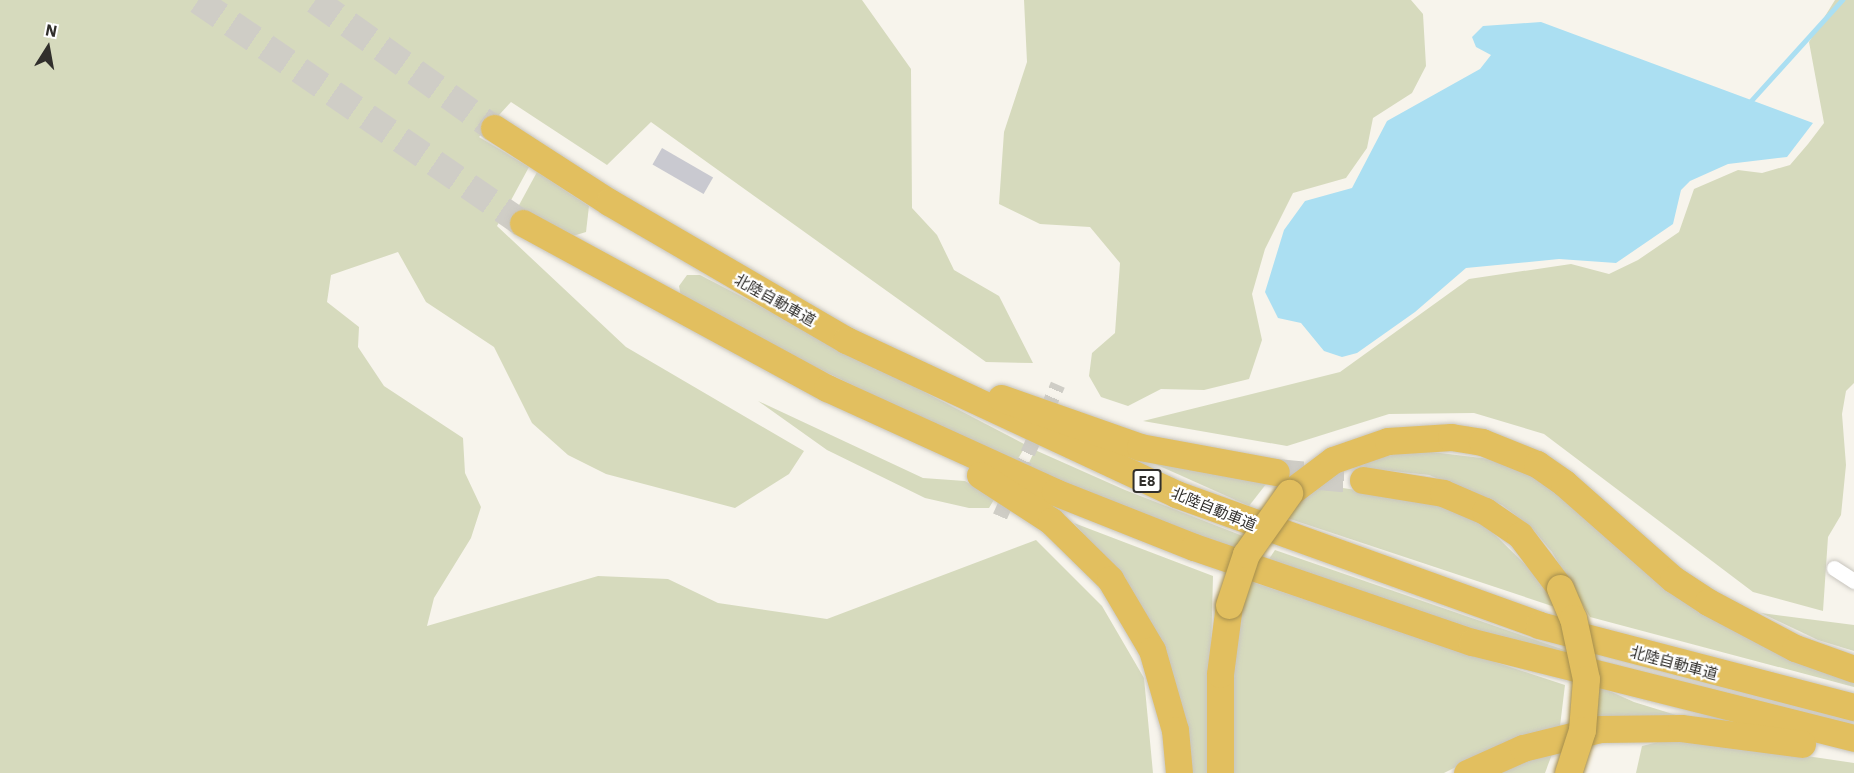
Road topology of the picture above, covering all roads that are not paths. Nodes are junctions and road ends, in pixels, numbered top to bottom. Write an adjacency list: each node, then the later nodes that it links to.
1 (495, 128): 4 (highway, 北陸自動車道 / E8)
2 (523, 223): 3 (highway)
3 (619, 278): 11 (highway); 13 (highway)
4 (740, 281): 6 (highway); 10 (highway, 北陸自動車道 / E8)
5 (1363, 480): 16 (highway, bridge)
6 (1282, 482): 9 (highway); 14 (highway, bridge)
7 (1834, 568): 8 (street)
8 (1854, 581)
9 (1854, 669)
10 (1854, 707)
11 (1854, 738)
12 (1854, 752): 15 (highway)
13 (1179, 773)
14 (1220, 773)
15 (1467, 773)
16 (1568, 773)

